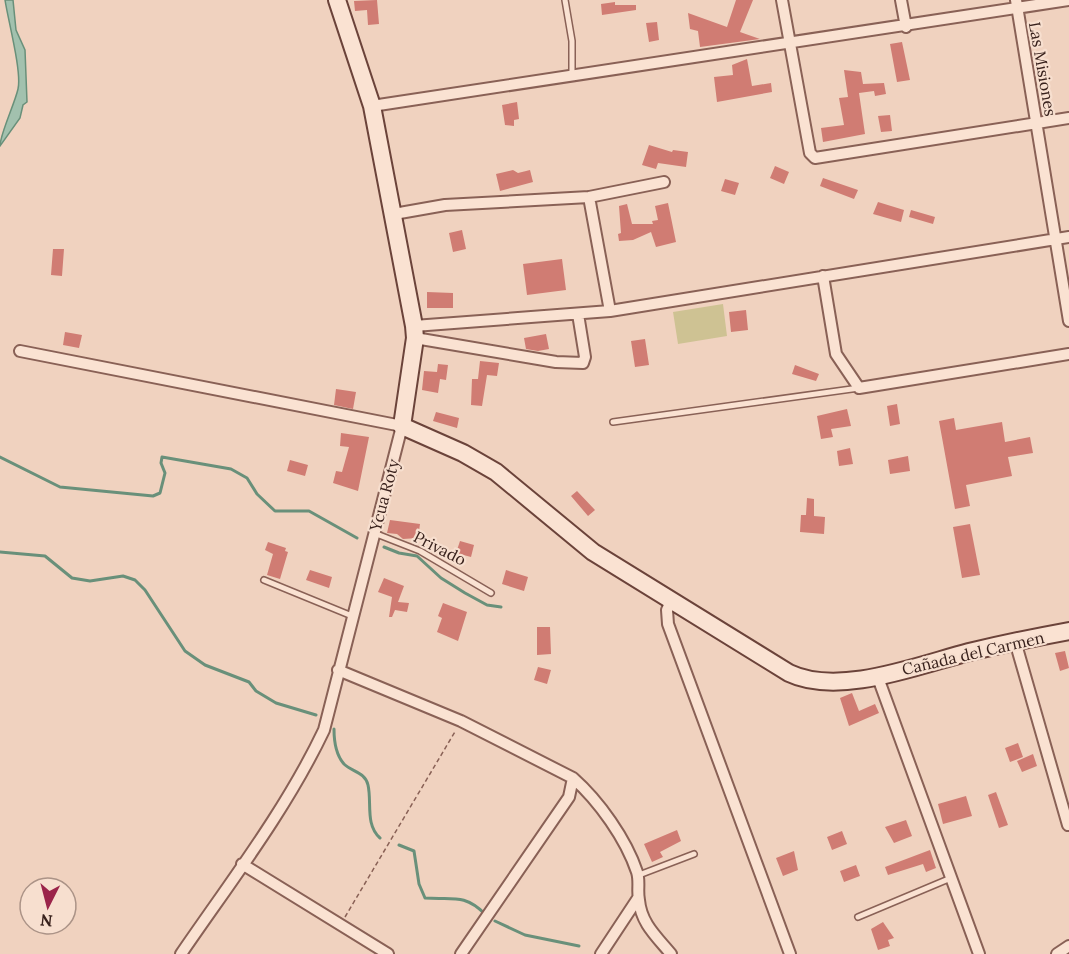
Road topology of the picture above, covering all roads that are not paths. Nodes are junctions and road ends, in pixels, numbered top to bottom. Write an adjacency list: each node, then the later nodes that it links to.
1 (337, 0): 10 (street, Ycua Roty)
2 (564, 0): 9 (lane)
3 (782, 0): 8 (street)
4 (901, 0): 7 (street)
5 (1069, 0): 6 (street)
6 (1016, 5): 7 (street); 12 (street, Las Misiones)
7 (906, 27): 8 (street)
8 (790, 44): 9 (street); 12 (street)
9 (572, 76): 10 (street)
10 (372, 106): 15 (street, Ycua Roty)
11 (1069, 118): 12 (street)
12 (1036, 123): 17 (street, Las Misiones)
13 (664, 182): 14 (street)
14 (589, 197): 15 (street); 19 (street)
15 (394, 214): 22 (street, Ycua Roty)
16 (1069, 237): 17 (street)
17 (1056, 239): 18 (street); 21 (street, Las Misiones)
18 (823, 276): 19 (street); 25 (street)
19 (610, 311): 20 (street)
20 (578, 314): 22 (street); 22 (street)
21 (1069, 321)
22 (415, 332): 27 (street, Ycua Roty)
23 (20, 351): 27 (street)
24 (1069, 354): 25 (street)
25 (859, 388): 26 (lane)
26 (613, 422)
27 (402, 426): 28 (street, Ycua Roty); 31 (street, Cañada del Carmen)
28 (374, 533): 30 (lane, Privado); 32 (street, Ycua Roty)
29 (264, 580): 32 (lane)
30 (491, 593)
31 (671, 601): 36 (street, Cañada del Carmen); 51 (street)
32 (352, 616): 35 (street, Ycua Roty)
33 (1069, 631): 34 (street, Cañada del Carmen)
34 (1015, 641): 36 (street, Cañada del Carmen); 38 (street)
35 (338, 670): 37 (street); 40 (street, Ycua Roty)
36 (877, 675): 42 (street)
37 (573, 778): 41 (street); 48 (street)
38 (1068, 825)
39 (694, 854): 41 (lane)
40 (242, 864): 46 (street, Ycua Roty); 47 (street)
41 (639, 875): 43 (street)
42 (951, 878): 44 (lane); 52 (street)
43 (638, 898): 49 (street); 50 (street)
44 (858, 917)
45 (1069, 946): 53 (street)
46 (181, 954)
47 (388, 954)
48 (461, 954)
49 (601, 954)
50 (670, 954)
51 (790, 954)
52 (979, 954)
53 (1057, 954)

